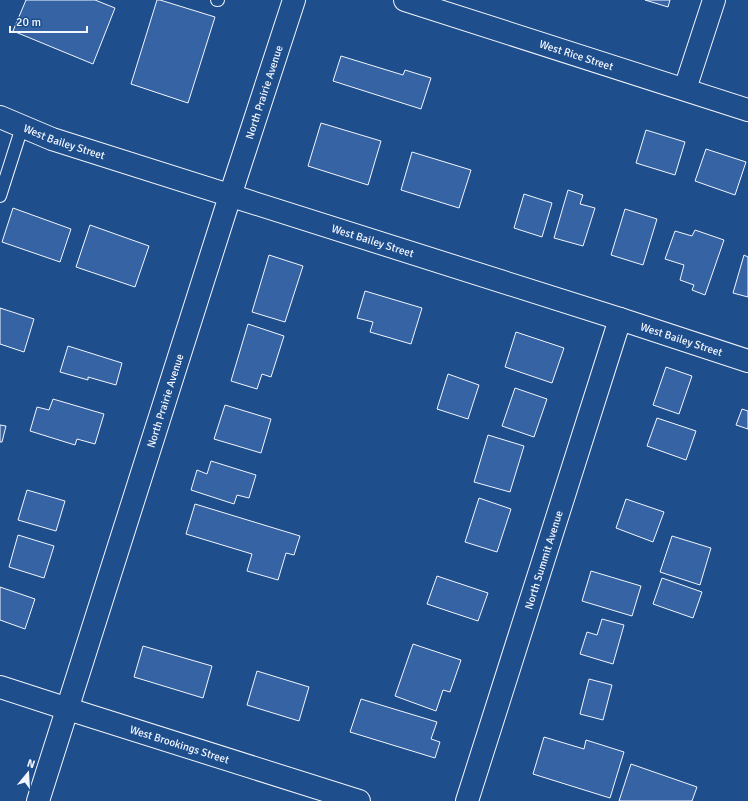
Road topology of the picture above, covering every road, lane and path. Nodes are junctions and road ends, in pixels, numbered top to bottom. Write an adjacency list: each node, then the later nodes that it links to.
1 (294, 0): 9 (street, North Prairie Avenue)
2 (405, 0): 4 (street, West Rice Street)
3 (714, 0): 4 (street)
4 (685, 89): 5 (street, West Rice Street)
5 (748, 110)
6 (0, 117): 7 (street, West Bailey Street)
7 (22, 127): 8 (lane); 9 (street, West Bailey Street)
8 (0, 196)
9 (230, 196): 10 (street, West Bailey Street); 13 (street, North Prairie Avenue)
10 (620, 319): 11 (street, West Bailey Street); 16 (street, North Summit Avenue)
11 (748, 361)
12 (0, 687): 13 (street, West Brookings Street)
13 (68, 709): 14 (street, North Prairie Avenue); 15 (street, West Brookings Street)
14 (38, 801)
15 (358, 801)
16 (467, 801)

